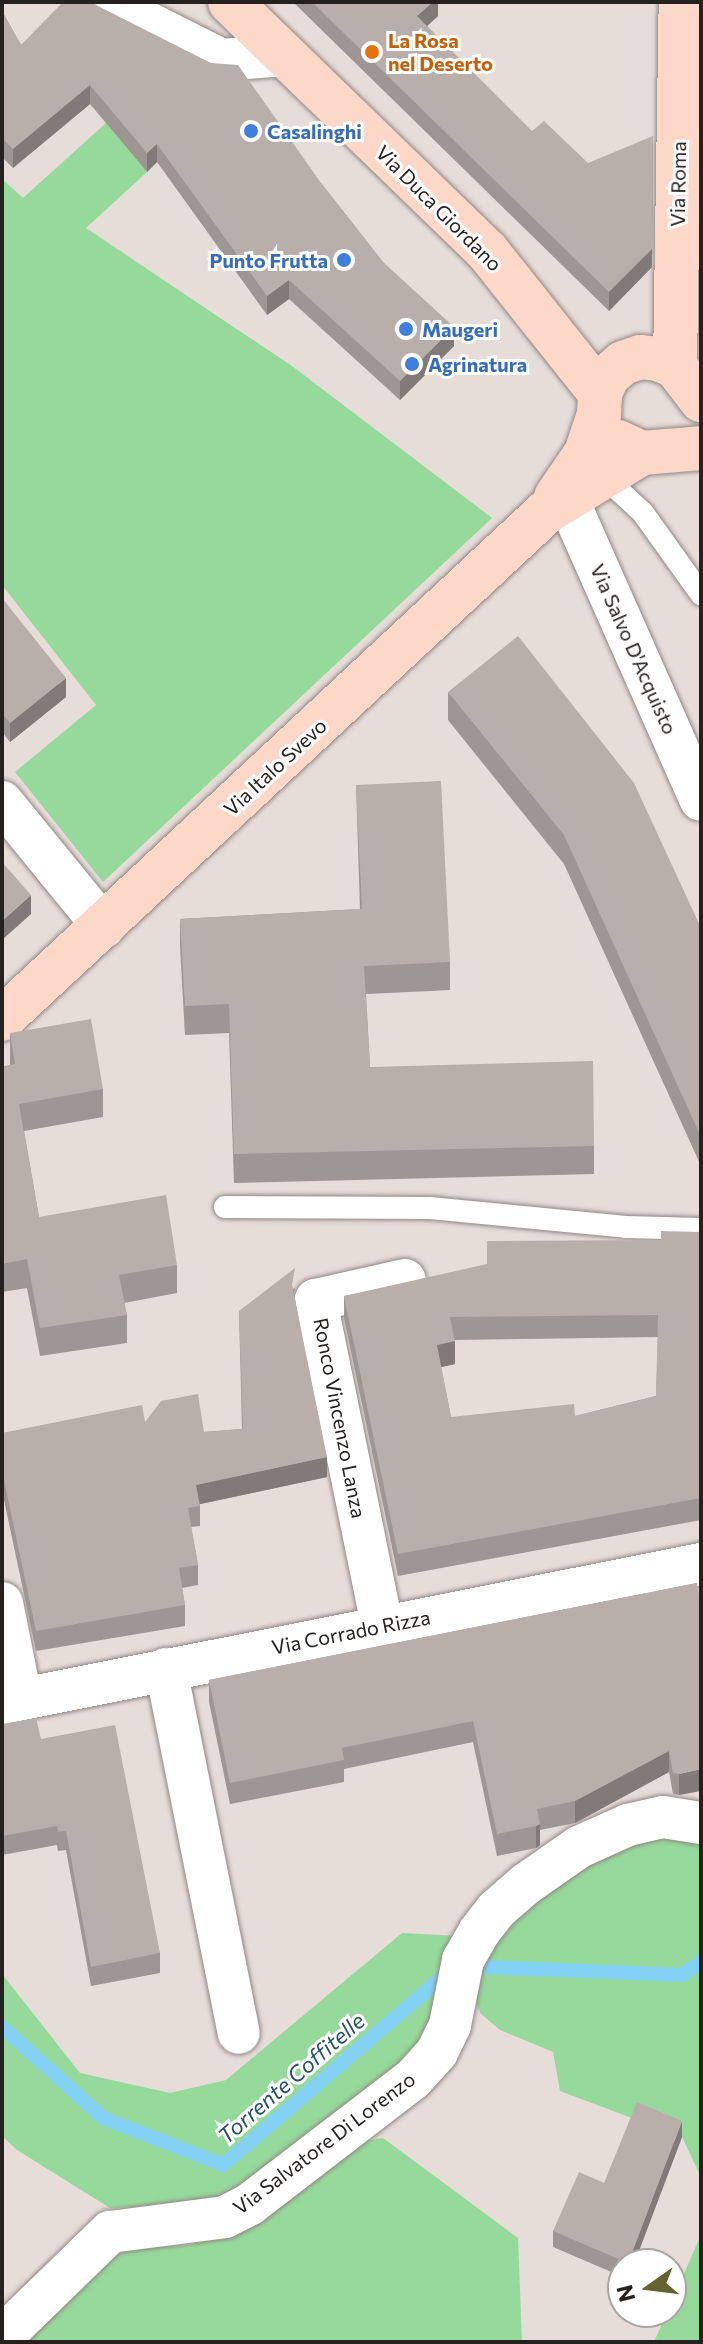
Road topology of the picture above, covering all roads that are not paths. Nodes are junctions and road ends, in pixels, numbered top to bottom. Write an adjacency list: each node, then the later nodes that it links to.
1 (107, 2): 4 (street)
2 (681, 2): 5 (main road, Via Roma)
3 (227, 5): 4 (main road, Via Duca Giordano)
4 (284, 55): 6 (main road, Via Duca Giordano)
5 (688, 383): 6 (main road); 7 (main road)
6 (600, 403): 7 (main road); 8 (main road)
7 (669, 450): 8 (main road)
8 (569, 493): 9 (lane); 10 (street, Via Salvo D'Acquisto); 12 (main road, Via Italo Svevo)
9 (701, 594)
10 (701, 800)
11 (2, 802): 12 (street)
12 (104, 927): 13 (main road, Via Italo Svevo)
13 (2, 1019)
14 (225, 1207): 15 (lane)
15 (701, 1229)
16 (405, 1280): 19 (street, Ronco Vincenzo Lanza)
17 (701, 1564): 19 (street, Via Corrado Rizza)
18 (2, 1603): 21 (street)
19 (382, 1625): 20 (street, Via Corrado Rizza)
20 (166, 1669): 21 (street, Via Corrado Rizza); 23 (street)
21 (11, 1700)
22 (701, 1823): 24 (street, Via Salvatore Di Lorenzo)
23 (239, 2033)
24 (2, 2337)

